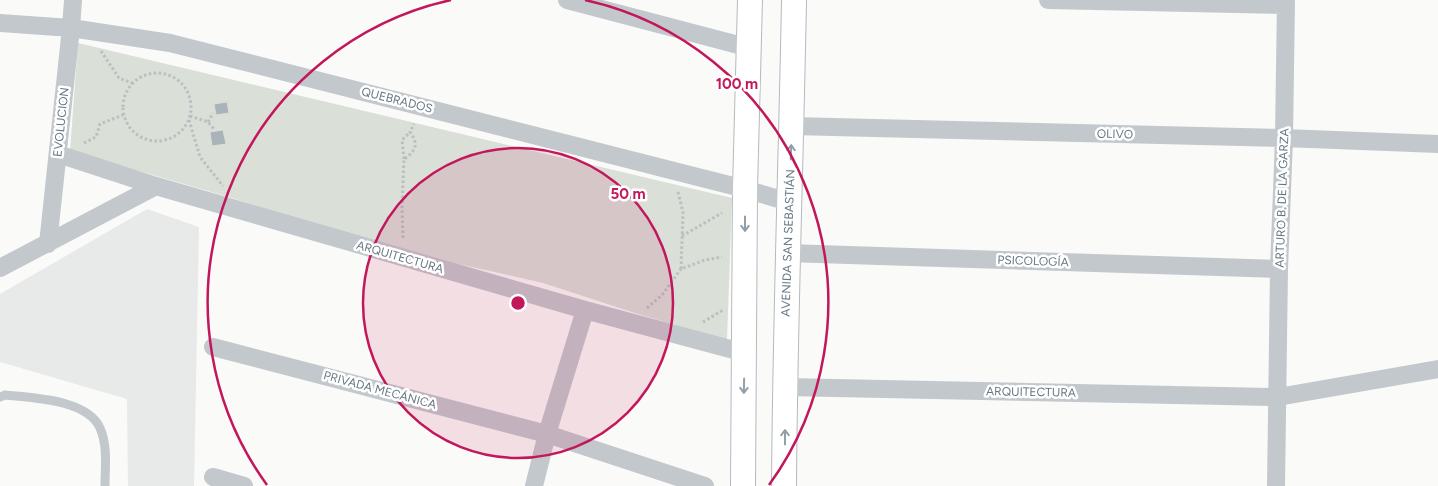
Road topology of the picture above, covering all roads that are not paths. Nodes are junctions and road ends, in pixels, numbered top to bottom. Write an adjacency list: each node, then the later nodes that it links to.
1 (73, 0): 9 (street, EVOLUCION)
2 (567, 0): 7 (street)
3 (750, 0): 10 (main road)
4 (794, 0): 11 (main road, AVENIDA SAN SEBASTIÁN)
5 (1048, 0): 6 (street)
6 (1286, 3): 12 (street, ARTURO B. DE LA GARZA)
7 (618, 7): 10 (street)
8 (0, 23): 9 (street, QUEBRADOS)
9 (71, 28): 14 (street, EVOLUCION); 16 (street, QUEBRADOS)
10 (750, 48): 16 (main road)
11 (792, 126): 12 (street, OLIVO); 17 (main road, AVENIDA SAN SEBASTIÁN, one-way to 11)
12 (1284, 138): 13 (street, OLIVO); 21 (street, ARTURO B. DE LA GARZA)
13 (1438, 144)
14 (58, 154): 15 (street, ARQUITECTURA); 18 (street, EVOLUCION)
15 (156, 186): 18 (street); 22 (street, ARQUITECTURA)
16 (745, 189): 17 (street, QUEBRADOS); 24 (main road, one-way to 24)
17 (789, 202): 19 (main road, AVENIDA SAN SEBASTIÁN)
18 (48, 244): 20 (street)
19 (787, 253): 21 (street, PSICOLOGÍA); 26 (main road, AVENIDA SAN SEBASTIÁN)
20 (0, 268)
21 (1279, 269): 28 (street, ARTURO B. DE LA GARZA)
22 (584, 310): 24 (street, ARQUITECTURA); 29 (street)
23 (213, 347): 29 (street, PRIVADA MECÁNICA)
24 (745, 353): 35 (main road, one-way to 35)
25 (1438, 369): 28 (street)
26 (785, 387): 28 (street, ARQUITECTURA); 36 (main road, AVENIDA SAN SEBASTIÁN, one-way to 26)
27 (0, 397): 31 (lane)
28 (1278, 397): 37 (street, ARTURO B. DE LA GARZA)
29 (547, 434): 33 (street); 34 (street, PRIVADA MECÁNICA)
30 (213, 477): 32 (street)
31 (105, 486)
32 (244, 486)
33 (534, 486)
34 (705, 486)
35 (743, 486)
36 (784, 486)
37 (1276, 486)

